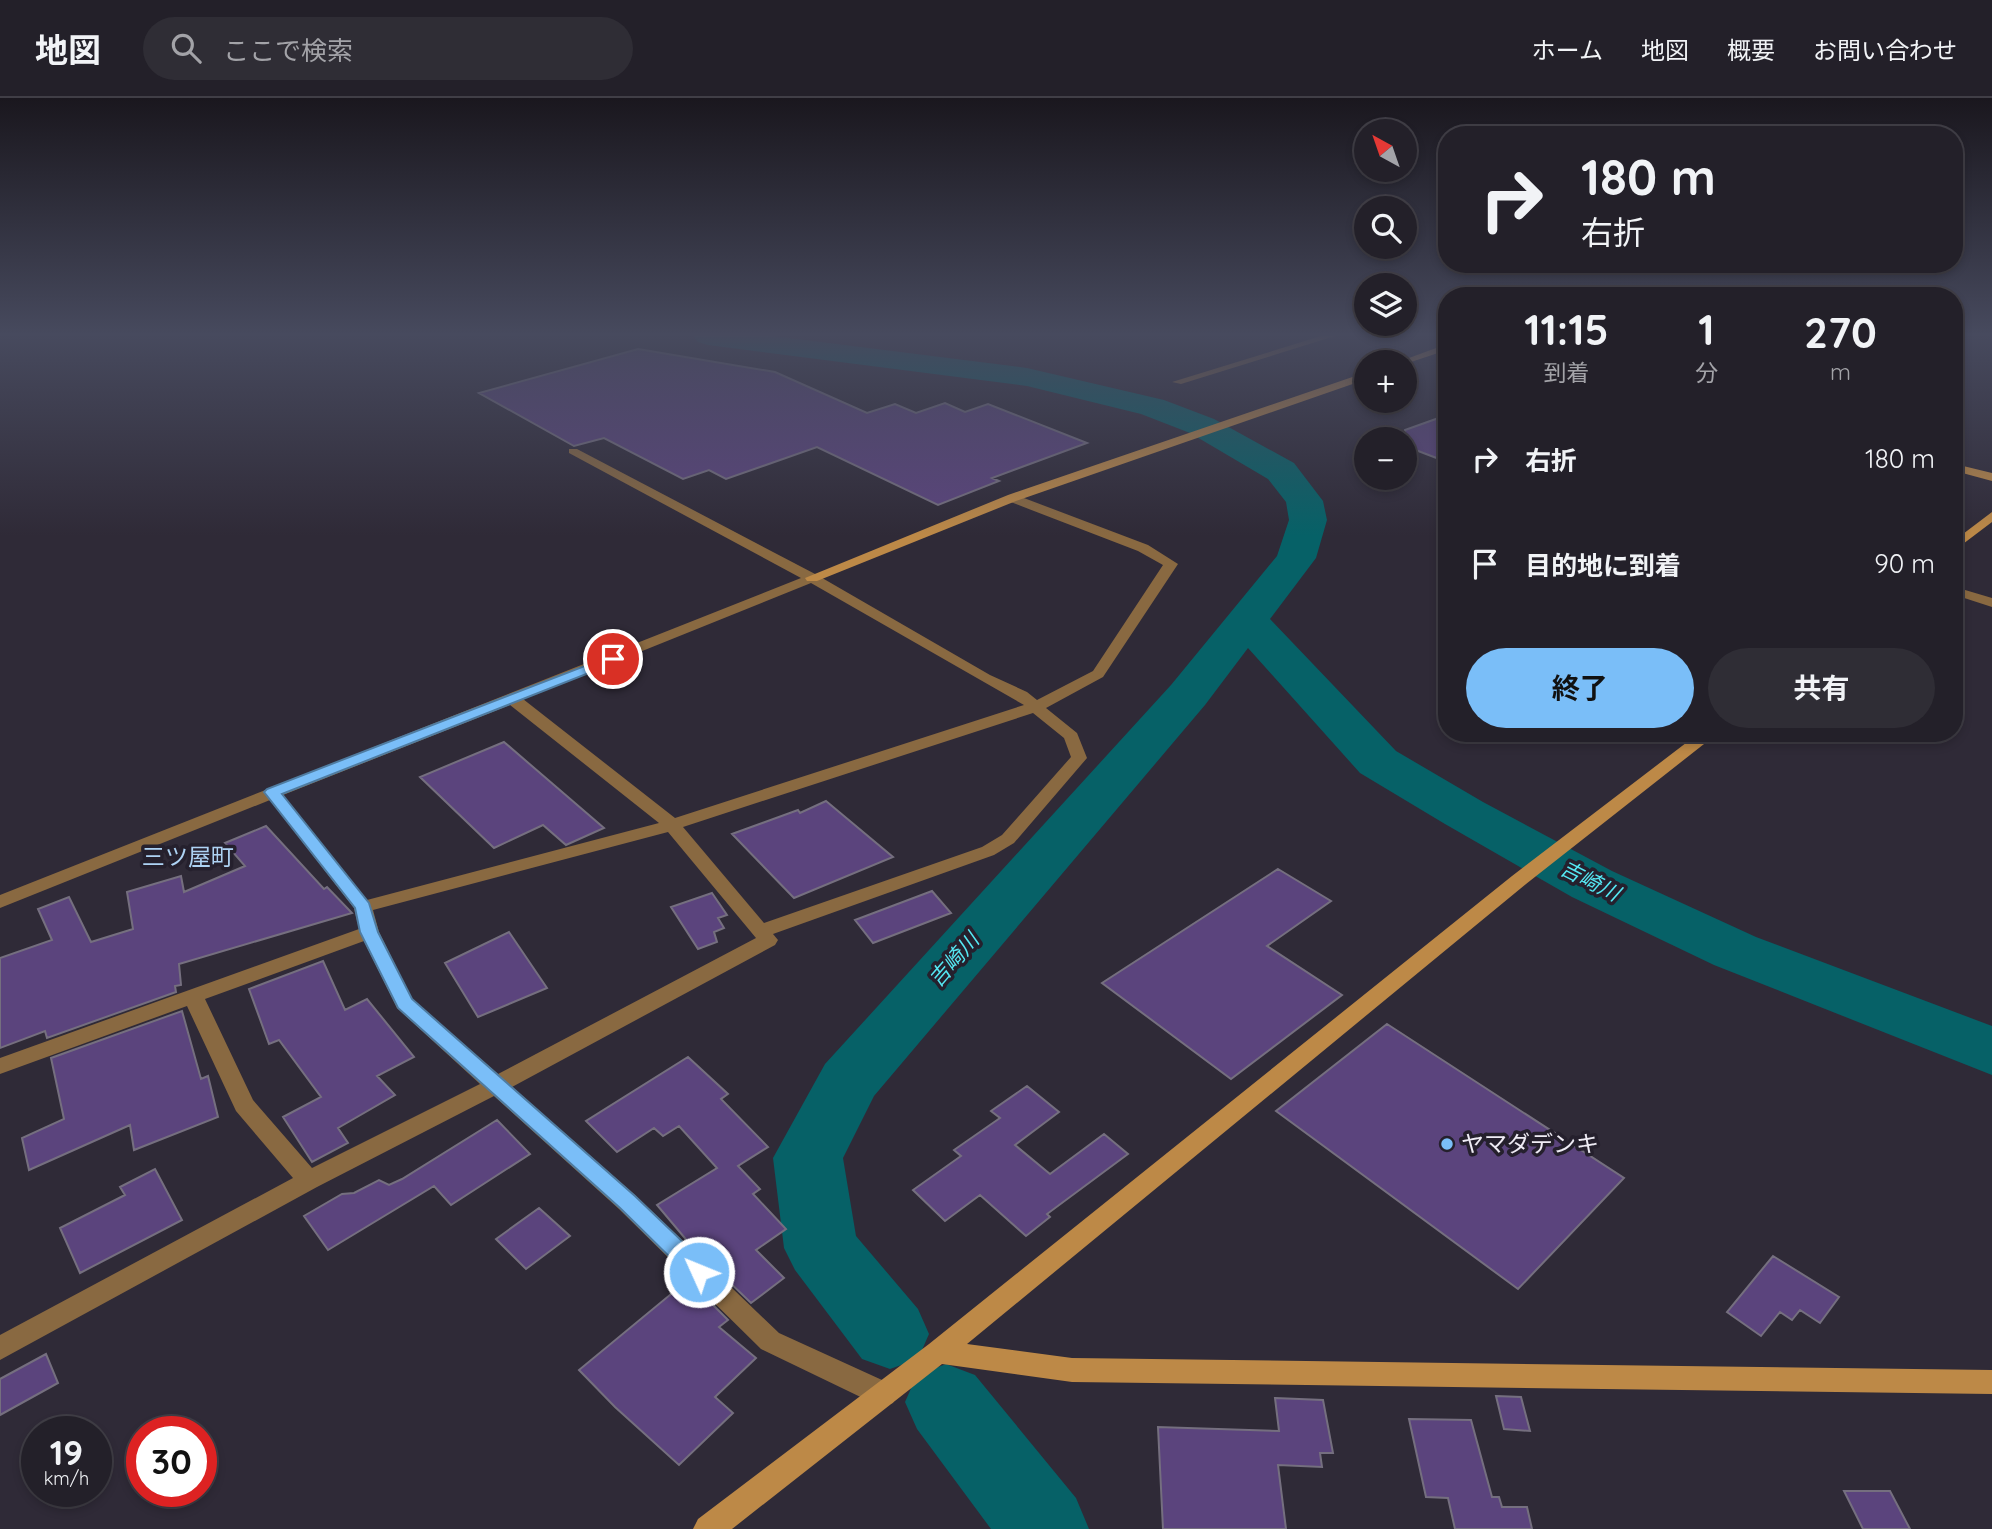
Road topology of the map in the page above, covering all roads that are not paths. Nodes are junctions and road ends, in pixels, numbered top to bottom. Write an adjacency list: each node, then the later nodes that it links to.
1 (1286, 403): 5 (street)
2 (573, 451): 8 (street)
3 (1963, 470): 4 (street)
4 (1992, 478)
5 (1012, 498): 8 (street); 12 (street)
6 (1992, 516): 7 (street)
7 (1963, 540)
8 (811, 578): 11 (street); 12 (street)
9 (1963, 594): 10 (street)
10 (1992, 603)
11 (513, 699): 14 (street); 15 (street)
12 (1035, 707): 15 (street); 18 (street)
13 (1698, 742): 25 (street)
14 (272, 792): 16 (street); 17 (street)
15 (672, 825): 17 (street); 18 (street)
16 (0, 902)
17 (363, 907): 19 (street)
18 (761, 931): 22 (street)
19 (369, 932): 20 (street); 22 (street)
20 (194, 998): 21 (street); 23 (street)
21 (0, 1066)
22 (495, 1086): 23 (street); 27 (street)
23 (309, 1180): 24 (street)
24 (0, 1348)
25 (938, 1352): 26 (street); 27 (street)
26 (1992, 1382)
27 (883, 1394): 28 (street)
28 (708, 1529)

